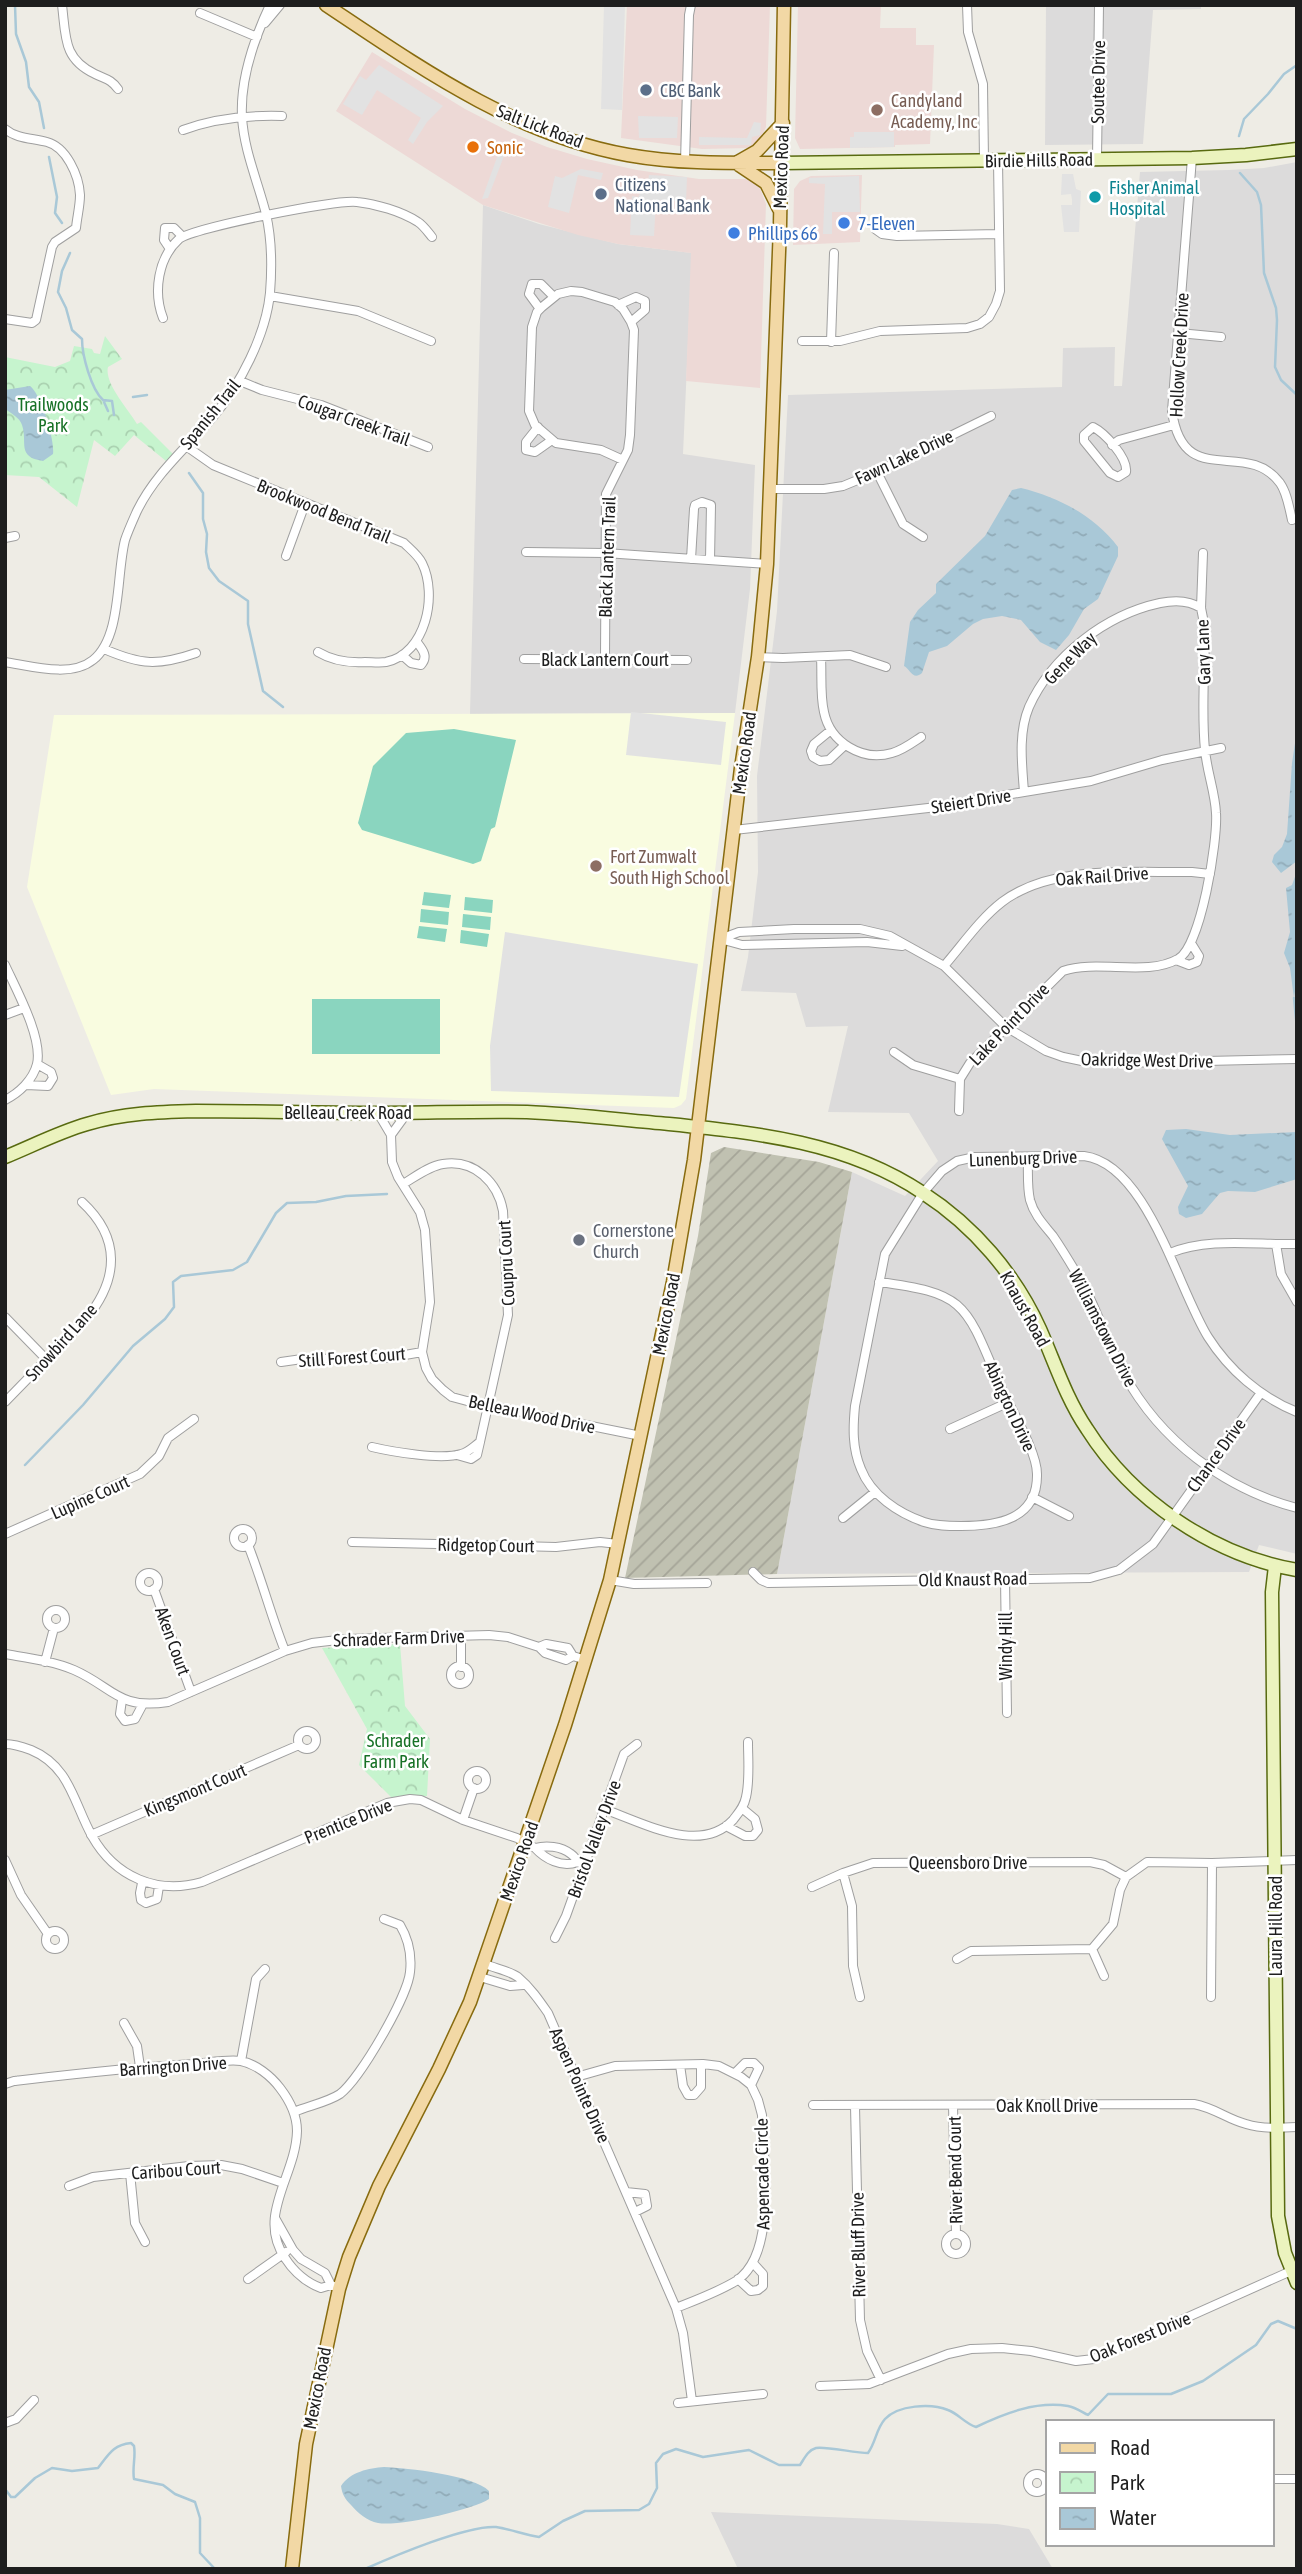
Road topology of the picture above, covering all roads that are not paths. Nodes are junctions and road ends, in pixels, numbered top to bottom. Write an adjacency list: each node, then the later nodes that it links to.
1 (62, 5): 12 (street)
2 (270, 5): 10 (street, Spanish Trail)
3 (280, 5): 10 (street, Spanish Trail)
4 (326, 5): 23 (main road, Salt Lick Road)
5 (691, 5): 23 (street)
6 (784, 5): 15 (main road, Mexico Road)
7 (967, 5): 21 (street)
8 (1099, 5): 20 (street, Soutee Drive)
9 (200, 13): 11 (street)
10 (263, 25): 11 (street, Spanish Trail)
11 (257, 37): 13 (street, Spanish Trail)
12 (118, 89)
13 (242, 116): 14 (street); 17 (street); 27 (street, Spanish Trail)
14 (282, 116)
15 (783, 123): 24 (main road); 25 (main road, Mexico Road)
16 (5, 129): 39 (street)
17 (183, 130)
18 (1297, 149): 19 (main road, Birdie Hills Road)
19 (1192, 158): 20 (main road, Birdie Hills Road); 41 (street, Hollow Creek Drive)
20 (1097, 159): 22 (main road, Birdie Hills Road)
21 (984, 161): 22 (main road, Birdie Hills Road); 25 (main road, Birdie Hills Road)
22 (998, 161): 29 (street)
23 (685, 162): 24 (main road, Salt Lick Road)
24 (735, 163): 25 (main road, Salt Lick Road); 26 (main road)
25 (781, 163): 26 (main road, Mexico Road)
26 (780, 211): 56 (main road, Mexico Road)
27 (267, 216): 30 (street); 31 (street); 34 (street, Spanish Trail)
28 (875, 229): 29 (street)
29 (999, 234): 45 (street)
30 (182, 236): 32 (street); 32 (street)
31 (432, 237)
32 (170, 249): 38 (street)
33 (834, 253): 45 (street)
34 (270, 296): 43 (street); 46 (street, Spanish Trail)
35 (554, 297): 36 (street, Black Lantern Trail); 37 (street); 37 (street, Black Lantern Trail)
36 (618, 305): 40 (street); 40 (street, Black Lantern Trail)
37 (540, 310): 49 (street, Black Lantern Trail)
38 (163, 318)
39 (5, 319)
40 (631, 322): 54 (street, Black Lantern Trail)
41 (1179, 333): 42 (street); 48 (street, Hollow Creek Drive)
42 (1222, 337)
43 (430, 341)
44 (802, 341): 45 (street)
45 (831, 342)
46 (240, 380): 52 (street, Spanish Trail); 53 (street, Cougar Creek Trail)
47 (991, 416): 55 (street, Fawn Lake Drive)
48 (1174, 425): 51 (street); 58 (street, Hollow Creek Drive)
49 (538, 427): 50 (street); 50 (street, Black Lantern Trail)
50 (552, 440): 54 (street, Black Lantern Trail)
51 (1112, 445): 51 (street)
52 (186, 446): 57 (street, Brookwood Bend Trail); 71 (street, Spanish Trail)
53 (428, 447)
54 (623, 460): 63 (street, Black Lantern Trail)
55 (877, 472): 56 (street, Fawn Lake Drive); 60 (street)
56 (771, 489): 68 (main road, Mexico Road)
57 (305, 504): 65 (street); 70 (street, Brookwood Bend Trail)
58 (1292, 520)
59 (15, 536): 61 (street)
60 (923, 537)
61 (5, 538)
62 (526, 552): 63 (street)
63 (605, 553): 66 (street); 78 (street, Black Lantern Trail)
64 (1203, 553): 69 (street, Gary Lane)
65 (286, 556)
66 (691, 559): 67 (street); 67 (street)
67 (710, 560): 68 (street)
68 (767, 564): 75 (main road, Mexico Road)
69 (1201, 608): 86 (street, Gary Lane); 87 (street, Gene Way)
70 (416, 641): 74 (street, Brookwood Bend Trail); 74 (street, Brookwood Bend Trail)
71 (104, 649): 73 (street); 80 (street)
72 (318, 652): 74 (street, Brookwood Bend Trail)
73 (195, 653)
74 (402, 655)
75 (758, 657): 76 (street); 88 (main road, Mexico Road)
76 (821, 657): 81 (street); 82 (street)
77 (523, 659): 78 (street, Black Lantern Court)
78 (605, 659): 79 (street, Black Lantern Court)
79 (687, 660)
80 (5, 662)
81 (886, 667)
82 (831, 730): 84 (street); 84 (street)
83 (921, 737): 84 (street)
84 (845, 745)
85 (1221, 748): 86 (street, Steiert Drive)
86 (1205, 751): 87 (street, Steiert Drive); 89 (street, Lake Point Drive)
87 (1024, 792): 88 (street, Steiert Drive)
88 (734, 830): 90 (main road, Mexico Road)
89 (1210, 874): 91 (street, Lake Point Drive); 95 (street, Oak Rail Drive)
90 (720, 939): 92 (street, Oakridge West Drive); 92 (street, Oakridge West Drive); 108 (main road, Mexico Road)
91 (1191, 943): 93 (street, Lake Point Drive); 93 (street, Lake Point Drive)
92 (909, 947): 95 (street, Oakridge West Drive)
93 (1176, 960): 98 (street, Lake Point Drive)
94 (5, 965): 96 (street)
95 (944, 967): 98 (street, Oakridge West Drive)
96 (24, 1008): 97 (street); 101 (street)
97 (5, 1015)
98 (1006, 1027): 100 (street, Oakridge West Drive); 102 (street, Lake Point Drive)
99 (894, 1052): 102 (street)
100 (1297, 1059)
101 (37, 1063): 103 (street); 103 (street)
102 (960, 1079): 105 (street, Lake Point Drive)
103 (26, 1085): 104 (street)
104 (5, 1100)
105 (959, 1111)
106 (378, 1113): 107 (main road, Belleau Creek Road); 109 (street); 110 (main road, Belleau Creek Road)
107 (407, 1113): 108 (main road, Belleau Creek Road); 109 (street)
108 (697, 1128): 113 (main road, Knaust Road); 131 (main road, Mexico Road)
109 (391, 1135): 112 (street)
110 (5, 1157)
111 (1028, 1158): 113 (street, Lunenburg Drive); 117 (street, Lunenburg Drive); 133 (street, Williamstown Drive)
112 (403, 1184): 121 (street); 127 (street, Coupru Court)
113 (923, 1193): 118 (street); 138 (main road, Knaust Road)
114 (82, 1202): 122 (street, Snowbird Lane)
115 (1276, 1244): 116 (street); 117 (street); 119 (street)
116 (1297, 1244)
117 (1170, 1254): 124 (street, Lunenburg Drive)
118 (879, 1282): 126 (street, Abington Drive); 134 (street)
119 (1297, 1303)
120 (5, 1317): 122 (street)
121 (422, 1352): 123 (street, Still Forest Court); 127 (street, Belleau Wood Drive)
122 (47, 1360): 125 (street, Snowbird Lane)
123 (281, 1362)
124 (1260, 1394): 128 (street, Lunenburg Drive); 133 (street, Chance Drive)
125 (5, 1402)
126 (1007, 1403): 130 (street); 135 (street, Abington Drive)
127 (489, 1405): 131 (street, Belleau Wood Drive); 132 (street, Coupru Court)
128 (1297, 1412)
129 (194, 1419): 140 (street, Lupine Court)
130 (950, 1429)
131 (641, 1436): 142 (main road, Mexico Road)
132 (372, 1447)
133 (1208, 1467): 136 (street, Williamstown Drive); 138 (street, Chance Drive)
134 (875, 1492): 135 (street); 139 (street)
135 (1032, 1497): 137 (street)
136 (1297, 1508)
137 (1069, 1516)
138 (1172, 1516): 144 (main road, Knaust Road); 147 (street, Old Knaust Road)
139 (843, 1518)
140 (5, 1534)
141 (352, 1542): 142 (street, Ridgetop Court)
142 (618, 1544): 148 (main road, Mexico Road)
143 (248, 1545): 153 (street)
144 (1275, 1566): 145 (main road, Knaust Road); 175 (main road, Laura Hill Road)
145 (1297, 1570)
146 (753, 1572): 147 (street, Old Knaust Road)
147 (1005, 1579): 161 (street, Windy Hill)
148 (610, 1580): 149 (street); 155 (main road, Mexico Road)
149 (707, 1583)
150 (154, 1589): 158 (street, Aken Court)
151 (54, 1628): 156 (street)
152 (461, 1636): 153 (street, Schrader Farm Drive); 155 (street, Schrader Farm Drive); 157 (street)
153 (285, 1651): 158 (street, Schrader Farm Drive)
154 (5, 1654): 156 (street, Schrader Farm Drive)
155 (580, 1658): 172 (main road, Mexico Road)
156 (45, 1662): 159 (street, Schrader Farm Drive)
157 (461, 1667)
158 (191, 1692): 160 (street, Schrader Farm Drive)
159 (122, 1700): 160 (street, Schrader Farm Drive); 160 (street, Schrader Farm Drive)
160 (143, 1704)
161 (1007, 1713)
162 (748, 1742): 167 (street)
163 (5, 1744): 171 (street, Prentice Drive)
164 (637, 1744): 168 (street, Bristol Valley Drive)
165 (299, 1745): 171 (street, Kingsmont Court)
166 (474, 1788): 169 (street)
167 (743, 1809): 170 (street); 170 (street)
168 (606, 1810): 170 (street); 176 (street, Bristol Valley Drive)
169 (463, 1820): 172 (street, Prentice Drive); 181 (street, Prentice Drive)
170 (726, 1826)
171 (91, 1835): 180 (street, Prentice Drive)
172 (531, 1845): 176 (street, Prentice Drive); 189 (main road, Mexico Road)
173 (5, 1860): 184 (street)
174 (1297, 1860): 175 (street)
175 (1275, 1861): 177 (street); 207 (main road, Laura Hill Road)
176 (580, 1863): 185 (street, Bristol Valley Drive)
177 (1212, 1863): 179 (street); 193 (street)
178 (843, 1873): 179 (street, Queensboro Drive); 182 (street, Queensboro Drive); 192 (street)
179 (1126, 1877): 186 (street)
180 (142, 1883): 181 (street, Prentice Drive); 181 (street, Prentice Drive)
181 (159, 1886)
182 (812, 1887)
183 (384, 1919): 206 (street)
184 (48, 1934)
185 (555, 1938)
186 (1092, 1949): 187 (street); 190 (street)
187 (957, 1959)
188 (265, 1969): 195 (street)
189 (482, 1970): 191 (street); 191 (street, Aspen Pointe Drive); 223 (main road, Mexico Road)
190 (1104, 1976)
191 (523, 1985): 200 (street, Aspen Pointe Drive)
192 (860, 1997)
193 (1211, 1997)
194 (124, 2023): 198 (street)
195 (241, 2061): 198 (street, Barrington Drive); 206 (street, Barrington Drive)
196 (701, 2064): 197 (street, Aspencade Circle); 197 (street); 199 (street, Aspencade Circle)
197 (680, 2065): 200 (street, Aspencade Circle)
198 (140, 2067): 201 (street, Barrington Drive)
199 (735, 2073): 202 (street, Aspencade Circle); 202 (street, Aspencade Circle)
200 (576, 2077): 212 (street, Aspen Pointe Drive)
201 (5, 2084)
202 (751, 2085): 219 (street, Aspencade Circle)
203 (813, 2105): 205 (street, Oak Knoll Drive)
204 (953, 2105): 205 (street, Oak Knoll Drive); 207 (street, Oak Knoll Drive); 215 (street, River Bend Court)
205 (855, 2106): 225 (street, River Bluff Drive)
206 (294, 2112): 210 (street)
207 (1276, 2127): 208 (street, Oak Knoll Drive); 220 (main road, Laura Hill Road)
208 (1297, 2127)
209 (130, 2173): 210 (street, Caribou Court); 211 (street, Caribou Court); 216 (street)
210 (283, 2183): 214 (street)
211 (69, 2186)
212 (626, 2192): 213 (street, Aspen Pointe Drive); 213 (street, Aspen Pointe Drive)
213 (635, 2212): 224 (street, Aspen Pointe Drive)
214 (275, 2218): 217 (street); 218 (street)
215 (956, 2234)
216 (145, 2242)
217 (292, 2249): 218 (street); 223 (street)
218 (283, 2255): 222 (street); 223 (street)
219 (753, 2263): 221 (street, Aspencade Circle); 221 (street, Aspencade Circle)
220 (1294, 2277): 225 (street, Oak Forest Drive)
221 (738, 2279): 224 (street, Aspencade Circle)
222 (248, 2280)
223 (335, 2287): 234 (main road, Mexico Road)
224 (676, 2308): 229 (street, Aspen Pointe Drive)
225 (881, 2380): 226 (street, Oak Forest Drive)
226 (820, 2386)
227 (762, 2393): 229 (street)
228 (34, 2400): 231 (street)
229 (692, 2401): 230 (street)
230 (678, 2403)
231 (5, 2423)
232 (1274, 2479): 233 (street)
233 (1297, 2479)
234 (292, 2569)

